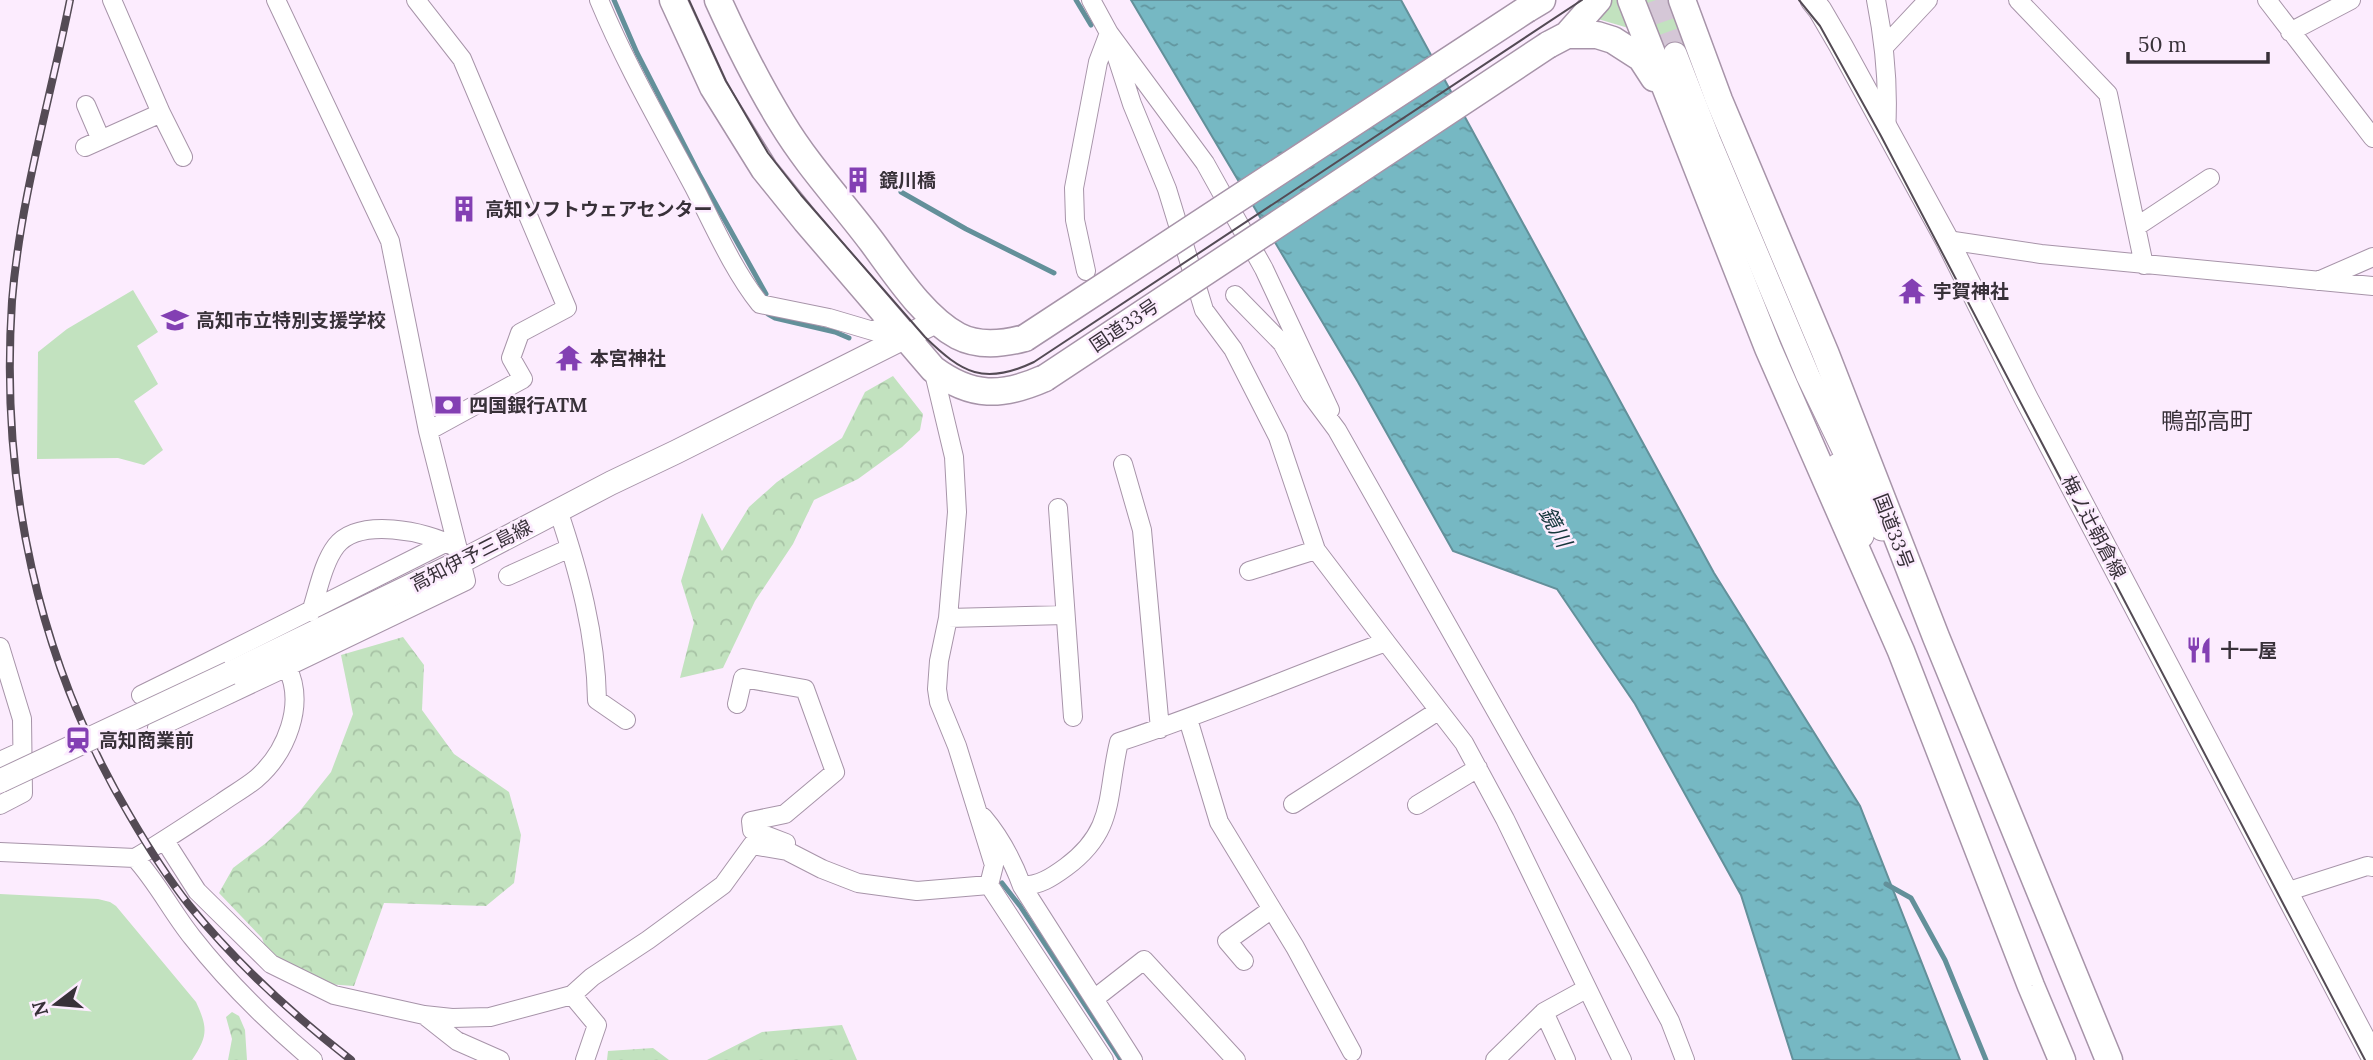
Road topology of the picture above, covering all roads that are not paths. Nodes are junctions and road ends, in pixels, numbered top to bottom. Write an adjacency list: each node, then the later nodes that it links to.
1 (112, 0): 25 (street)
2 (276, 0): 43 (street)
3 (416, 0): 43 (street)
4 (599, 0): 39 (street)
5 (673, 0): 39 (highway, 国道33号)
6 (718, 0): 38 (highway)
7 (1091, 0): 20 (street)
8 (1598, 0): 18 (highway)
9 (1631, 0): 24 (highway, 国道33号)
10 (1682, 0): 55 (highway, 国道33号)
11 (1812, 0): 26 (main road, 梅ノ辻朝倉線)
12 (1876, 0): 21 (street)
13 (1928, 0): 21 (street)
14 (2018, 0): 30 (street)
15 (2267, 0): 19 (street)
16 (2351, 0): 19 (street)
17 (1534, 4): 38 (highway, bridge)
18 (1569, 26): 24 (highway, 国道33号); 40 (highway, 国道33号, bridge)
19 (2290, 32): 27 (street)
20 (1110, 33): 34 (street); 42 (street); 48 (street)
21 (1885, 46): 26 (street)
22 (1675, 54): 41 (main road)
23 (86, 106): 25 (street)
24 (1674, 108): 58 (highway, 国道33号)
25 (161, 113): 28 (street)
26 (1886, 131): 31 (main road, 梅ノ辻朝倉線)
27 (2373, 138)
28 (183, 157)
29 (2210, 178): 30 (street)
30 (2136, 227): 33 (street)
31 (1947, 240): 33 (street); 85 (main road, 梅ノ辻朝倉線)
32 (2373, 257): 35 (street)
33 (2144, 265): 35 (street)
34 (1086, 271)
35 (2315, 282): 36 (street)
36 (2373, 286)
37 (1235, 295): 42 (street)
38 (937, 321): 39 (main road, 高知伊予三島線)
39 (899, 329): 40 (highway, 国道33号); 46 (main road, 高知伊予三島線)
40 (933, 369): 54 (street)
41 (1808, 376): 55 (main road); 58 (main road)
42 (1337, 430): 104 (street)
43 (428, 431): 49 (street)
44 (1123, 464): 69 (street)
45 (1058, 508): 53 (street)
46 (558, 510): 47 (street); 49 (main road, 高知伊予三島線)
47 (570, 548): 51 (street); 67 (street)
48 (1316, 550): 50 (street); 56 (street)
49 (456, 551): 52 (street); 52 (street); 60 (street); 73 (main road, 高知伊予三島線, bridge)
50 (1249, 571)
51 (508, 576)
52 (311, 612): 59 (street)
53 (1065, 615): 54 (street); 65 (street)
54 (948, 618): 77 (street)
55 (1936, 637): 106 (highway, 国道33号)
56 (1386, 642): 64 (street); 66 (street)
57 (0, 647): 70 (street)
58 (1901, 651): 105 (highway, 国道33号)
59 (200, 666): 61 (street); 62 (street)
60 (287, 667): 62 (street); 78 (street)
61 (141, 695)
62 (217, 700): 68 (street)
63 (737, 704): 82 (street)
64 (1438, 710): 72 (street); 74 (street)
65 (1073, 717)
66 (1188, 719): 69 (street); 86 (street)
67 (626, 720)
68 (157, 728)
69 (1160, 729): 84 (street)
70 (22, 751): 71 (street); 75 (street)
71 (0, 761)
72 (1478, 768): 76 (street); 88 (street)
73 (0, 781)
74 (1293, 804)
75 (0, 805)
76 (1417, 805)
77 (977, 810): 83 (street); 84 (street)
78 (165, 841): 80 (street); 92 (street)
79 (0, 852): 80 (street)
80 (135, 858): 95 (street)
81 (2373, 867): 85 (street)
82 (837, 875): 83 (street); 89 (street)
83 (989, 885): 98 (street)
84 (1021, 886): 90 (street)
85 (2286, 892): 94 (main road, 梅ノ辻朝倉線)
86 (1272, 909): 87 (street); 93 (street)
87 (1244, 961)
88 (1586, 989): 91 (street); 103 (street)
89 (572, 995): 92 (street); 97 (street)
90 (1094, 999): 99 (street); 100 (street)
91 (1544, 1012): 101 (street); 102 (street)
92 (424, 1016): 96 (street)
93 (1352, 1052)
94 (2373, 1057)
95 (313, 1060)
96 (500, 1060)
97 (585, 1060)
98 (1104, 1060)
99 (1133, 1060)
100 (1237, 1060)
101 (1495, 1060)
102 (1566, 1060)
103 (1622, 1060)
104 (1685, 1060)
105 (2062, 1060)
106 (2109, 1060)

